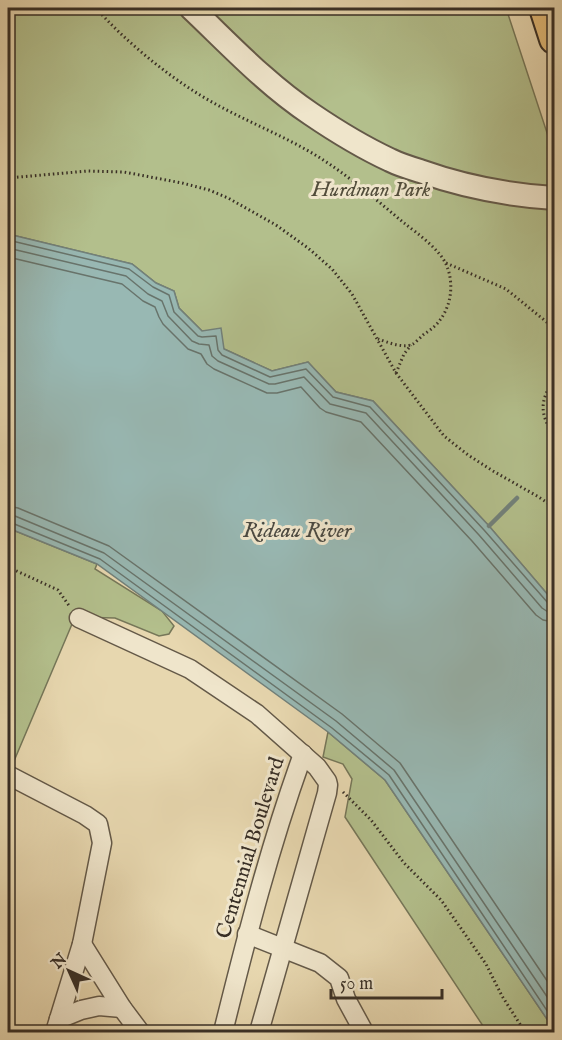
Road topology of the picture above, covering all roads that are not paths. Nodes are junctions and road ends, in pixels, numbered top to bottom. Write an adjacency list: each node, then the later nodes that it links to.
1 (190, 8): 4 (street)
2 (544, 8): 3 (main road)
3 (555, 39)
4 (545, 198)
5 (78, 618): 6 (street)
6 (303, 754): 8 (street, Centennial Boulevard); 10 (street, Centennial Boulevard)
7 (8, 775): 9 (street)
8 (247, 934): 10 (street); 14 (street, Centennial Boulevard)
9 (82, 944): 11 (street); 12 (street)
10 (283, 949): 15 (street); 16 (street)
11 (122, 1008): 12 (street); 13 (street)
12 (57, 1026)
13 (140, 1032)
14 (223, 1032)
15 (259, 1032)
16 (364, 1032)

